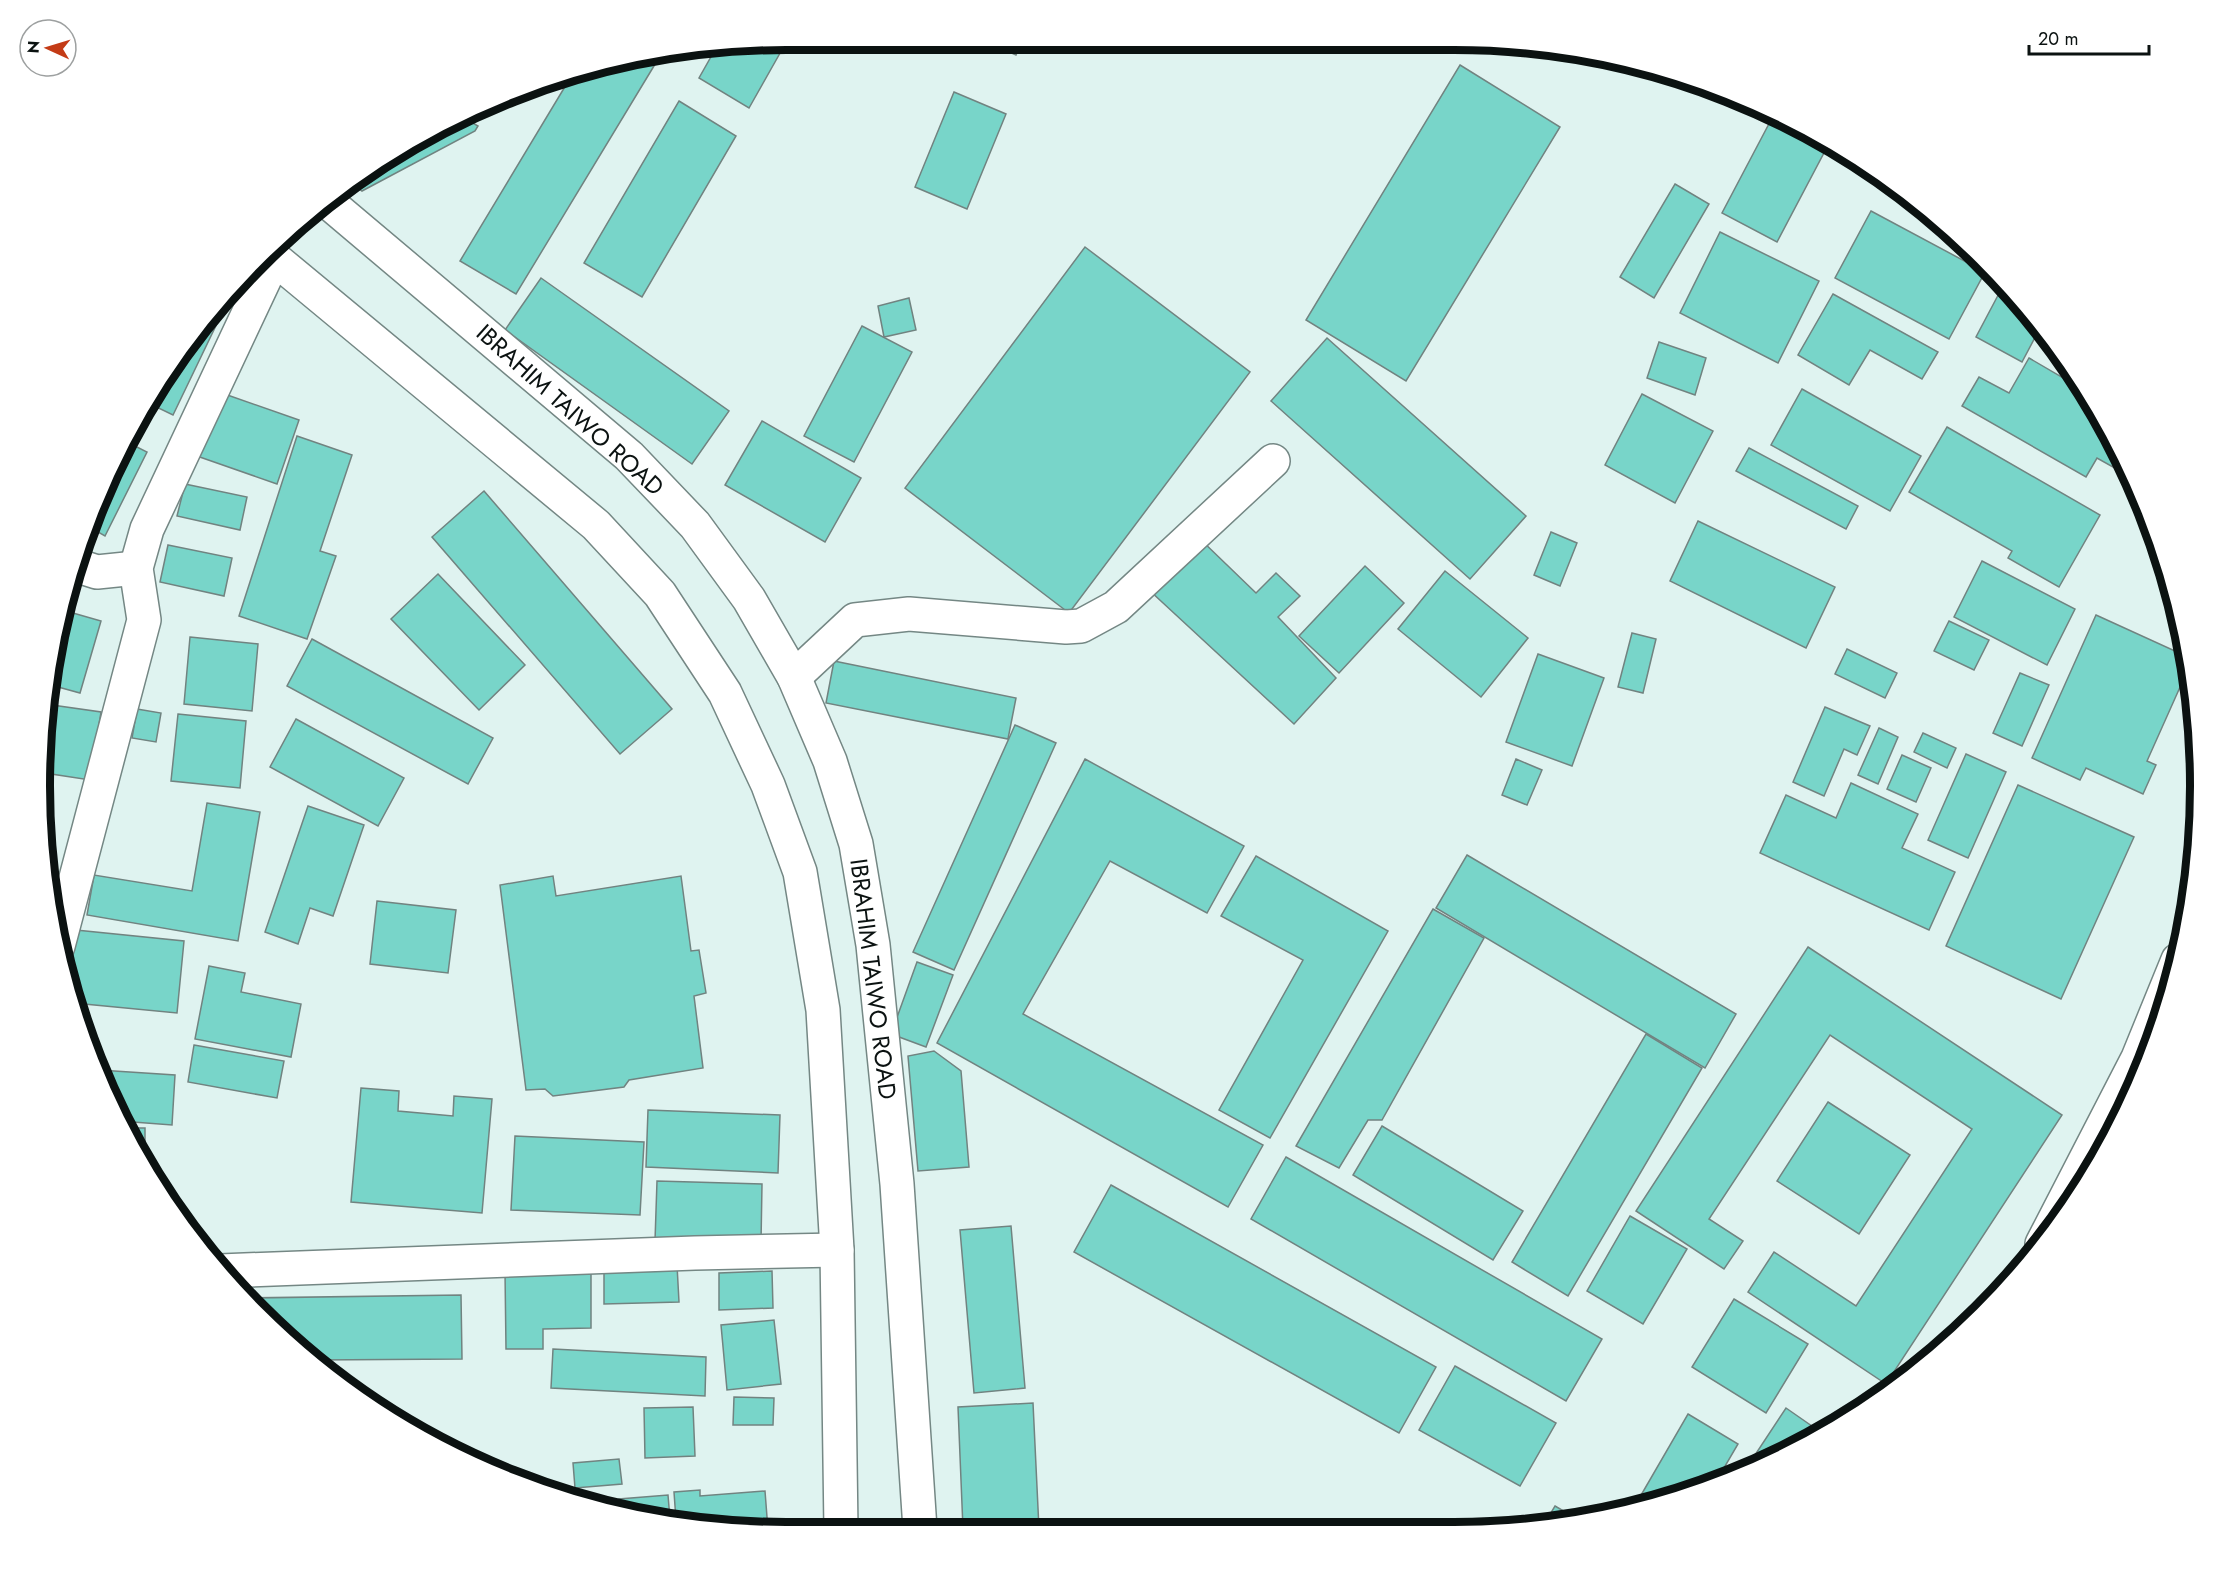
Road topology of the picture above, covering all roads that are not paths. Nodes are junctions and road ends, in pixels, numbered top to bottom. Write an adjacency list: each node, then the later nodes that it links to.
1 (332, 206): 7 (main road, IBRAHIM TAIWO ROAD)
2 (273, 258): 11 (main road)
3 (268, 262): 6 (main road)
4 (1273, 461): 7 (main road)
5 (83, 568): 6 (main road)
6 (136, 568): 8 (main road)
7 (794, 677): 14 (main road, IBRAHIM TAIWO ROAD)
8 (63, 926)
9 (2131, 1071): 10 (main road)
10 (2079, 1173)
11 (837, 1250): 12 (main road); 13 (main road)
12 (232, 1271)
13 (841, 1522)
14 (920, 1522)

